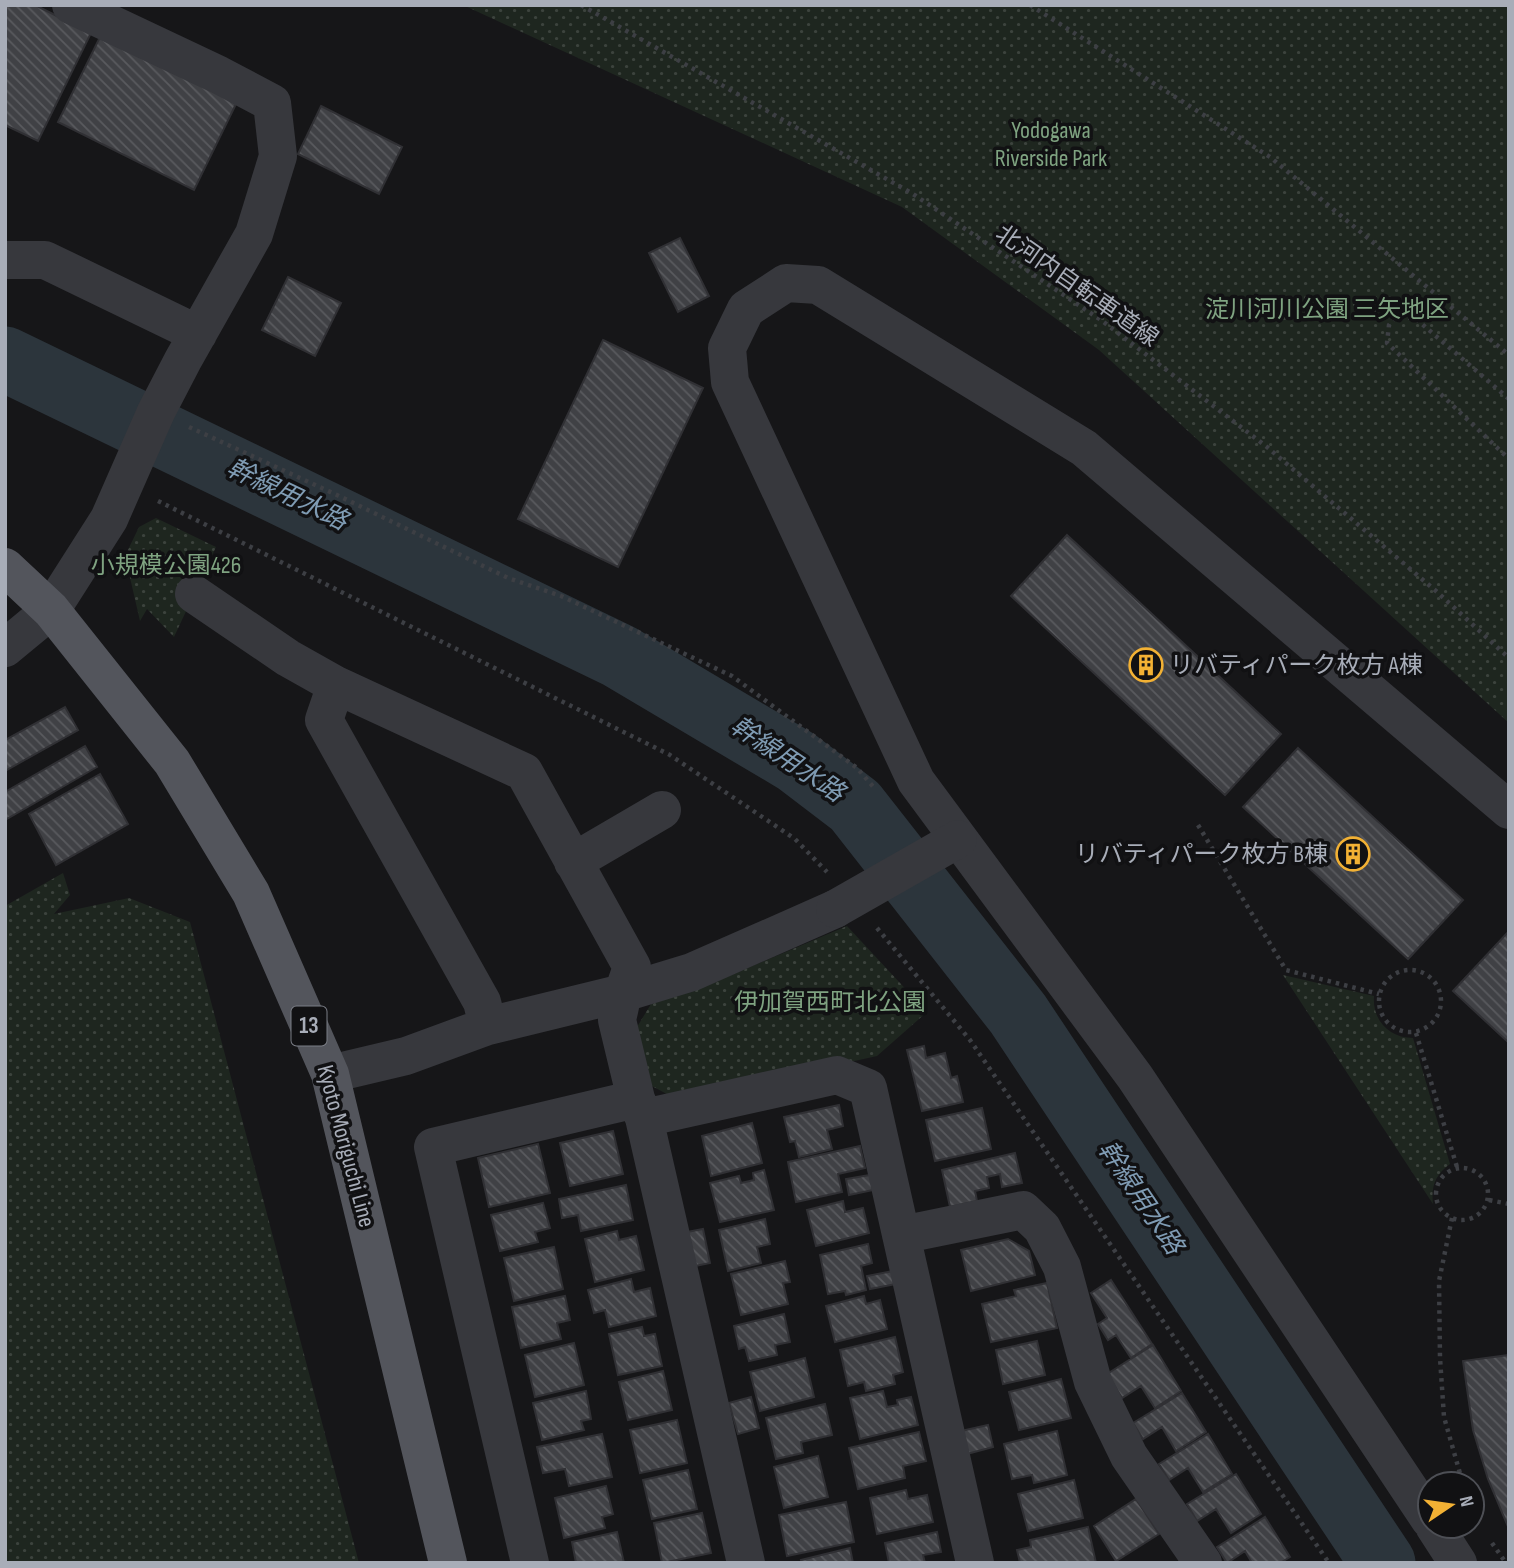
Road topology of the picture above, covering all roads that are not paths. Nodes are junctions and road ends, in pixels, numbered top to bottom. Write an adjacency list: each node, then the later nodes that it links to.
1 (71, 5): 3 (street)
2 (5, 260): 3 (street)
3 (190, 347): 6 (street)
4 (5, 567): 6 (main road, Kyoto Moriguchi Line / 13)
5 (194, 594): 8 (street)
6 (51, 610): 7 (street); 15 (main road, Kyoto Moriguchi Line / 13)
7 (5, 648)
8 (336, 685): 12 (street); 14 (street)
9 (662, 810): 12 (street)
10 (1509, 810): 11 (street)
11 (958, 839): 13 (street, bridge); 18 (street)
12 (573, 862): 13 (street)
13 (623, 993): 14 (street); 16 (street)
14 (488, 1026): 15 (street)
15 (330, 1074): 20 (main road, Kyoto Moriguchi Line / 13)
16 (640, 1108): 17 (street); 21 (street); 22 (street)
17 (901, 1235): 23 (street); 24 (street)
18 (1416, 1499)
19 (1443, 1540): 25 (street)
20 (449, 1563)
21 (530, 1563)
22 (746, 1563)
23 (975, 1563)
24 (1203, 1563)
25 (1458, 1563)

